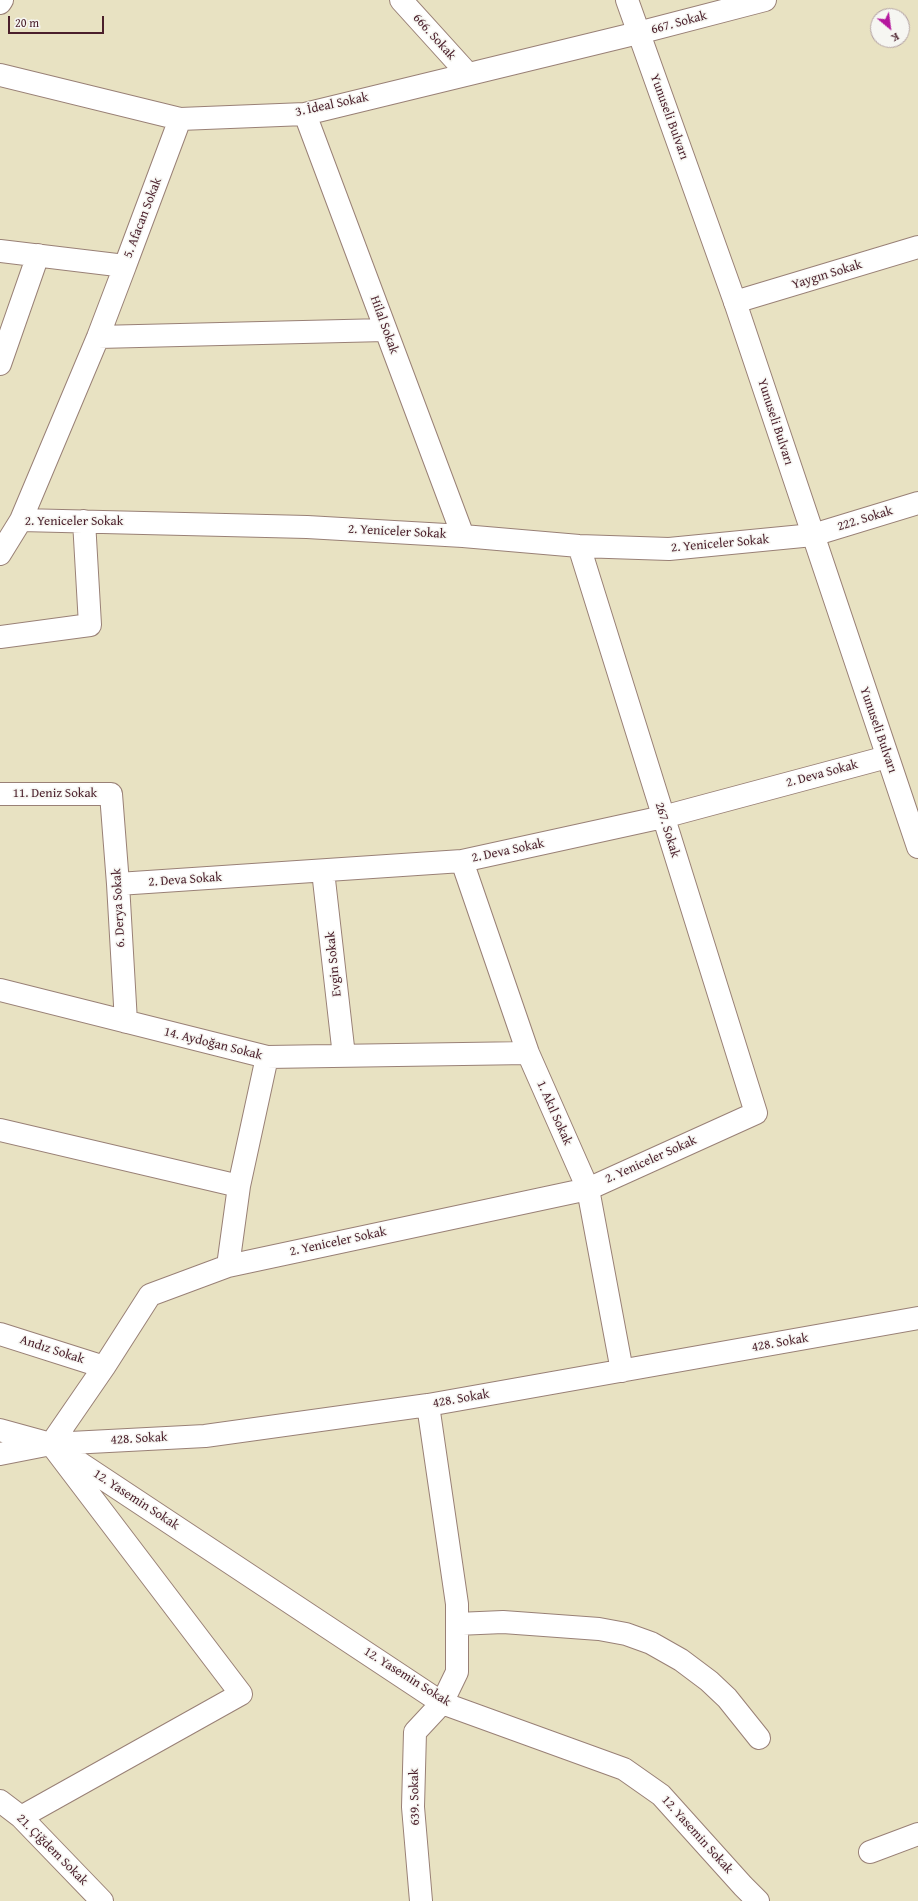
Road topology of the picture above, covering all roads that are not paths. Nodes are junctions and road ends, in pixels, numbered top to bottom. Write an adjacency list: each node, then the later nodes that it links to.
1 (2, 0): 5 (street)
2 (401, 0): 7 (street, 666. Sokak)
3 (627, 0): 6 (street, Yunuseli Bulvarı)
4 (765, 0): 6 (street, 667. Sokak)
5 (0, 3)
6 (638, 33): 7 (street, 3. İdeal Sokak); 15 (street, Yunuseli Bulvarı)
7 (468, 74): 9 (street, 3. İdeal Sokak)
8 (0, 75): 10 (street, 3. İdeal Sokak)
9 (305, 114): 10 (street, 3. İdeal Sokak); 16 (street, Hilal Sokak)
10 (180, 120): 14 (street, 5. Afacan Sokak)
11 (918, 247): 15 (street, Yaygın Sokak)
12 (0, 251): 13 (street, 5. Afacan Sokak)
13 (38, 256): 14 (street, 5. Afacan Sokak); 18 (street)
14 (125, 266): 17 (street)
15 (735, 302): 22 (street, Yunuseli Bulvarı)
16 (385, 330): 17 (street); 23 (street, Hilal Sokak)
17 (98, 337): 20 (street)
18 (0, 364)
19 (918, 503): 22 (street, 222. Sokak)
20 (21, 520): 21 (street, 2. Yeniceler Sokak); 25 (street, 2. Yeniceler Sokak)
21 (84, 521): 23 (street, 2. Yeniceler Sokak); 26 (street)
22 (813, 535): 24 (street, 2. Yeniceler Sokak); 27 (street, Yunuseli Bulvarı)
23 (463, 536): 24 (street, 2. Yeniceler Sokak)
24 (579, 546): 30 (street, 267. Sokak)
25 (0, 554)
26 (0, 637)
27 (887, 757): 30 (street, 2. Deva Sokak); 31 (street, Yunuseli Bulvarı)
28 (0, 794): 29 (street, 11. Deniz Sokak)
29 (111, 794): 34 (street, 6. Derya Sokak)
30 (663, 817): 32 (street, 2. Deva Sokak); 40 (street, 267. Sokak)
31 (918, 847)
32 (462, 861): 33 (street, 2. Deva Sokak); 37 (street, 1. Akıl Sokak)
33 (324, 871): 34 (street, 2. Deva Sokak); 38 (street, Evgin Sokak)
34 (118, 884): 36 (street, 6. Derya Sokak)
35 (0, 990): 36 (street, 14. Aydoğan Sokak)
36 (126, 1022): 39 (street, 14. Aydoğan Sokak)
37 (528, 1053): 38 (street, 14. Aydoğan Sokak); 43 (street, 1. Akıl Sokak)
38 (344, 1056): 39 (street, 14. Aydoğan Sokak)
39 (267, 1057): 42 (street)
40 (756, 1113): 43 (street, 2. Yeniceler Sokak)
41 (0, 1130): 42 (street)
42 (239, 1186): 44 (street)
43 (588, 1188): 44 (street, 2. Yeniceler Sokak); 48 (street, 1. Akıl Sokak)
44 (228, 1266): 47 (street, 2. Yeniceler Sokak)
45 (918, 1318): 48 (street, 428. Sokak)
46 (0, 1334): 47 (street, Andız Sokak)
47 (104, 1367): 51 (street, 2. Yeniceler Sokak)
48 (622, 1370): 49 (street, 428. Sokak)
49 (428, 1405): 51 (street, 428. Sokak); 53 (street, 639. Sokak)
50 (0, 1430): 51 (street)
51 (51, 1444): 52 (street, 428. Sokak); 54 (street, 12. Yasemin Sokak); 57 (street)
52 (0, 1454)
53 (457, 1624): 54 (street, 639. Sokak); 55 (street)
54 (442, 1703): 61 (street, 639. Sokak); 62 (street, 12. Yasemin Sokak)
55 (758, 1738)
56 (0, 1801): 57 (street, 21. Çiğdem Sokak)
57 (21, 1817): 60 (street, 21. Çiğdem Sokak)
58 (918, 1834): 59 (street)
59 (870, 1852)
60 (102, 1901)
61 (422, 1901)
62 (758, 1901)

